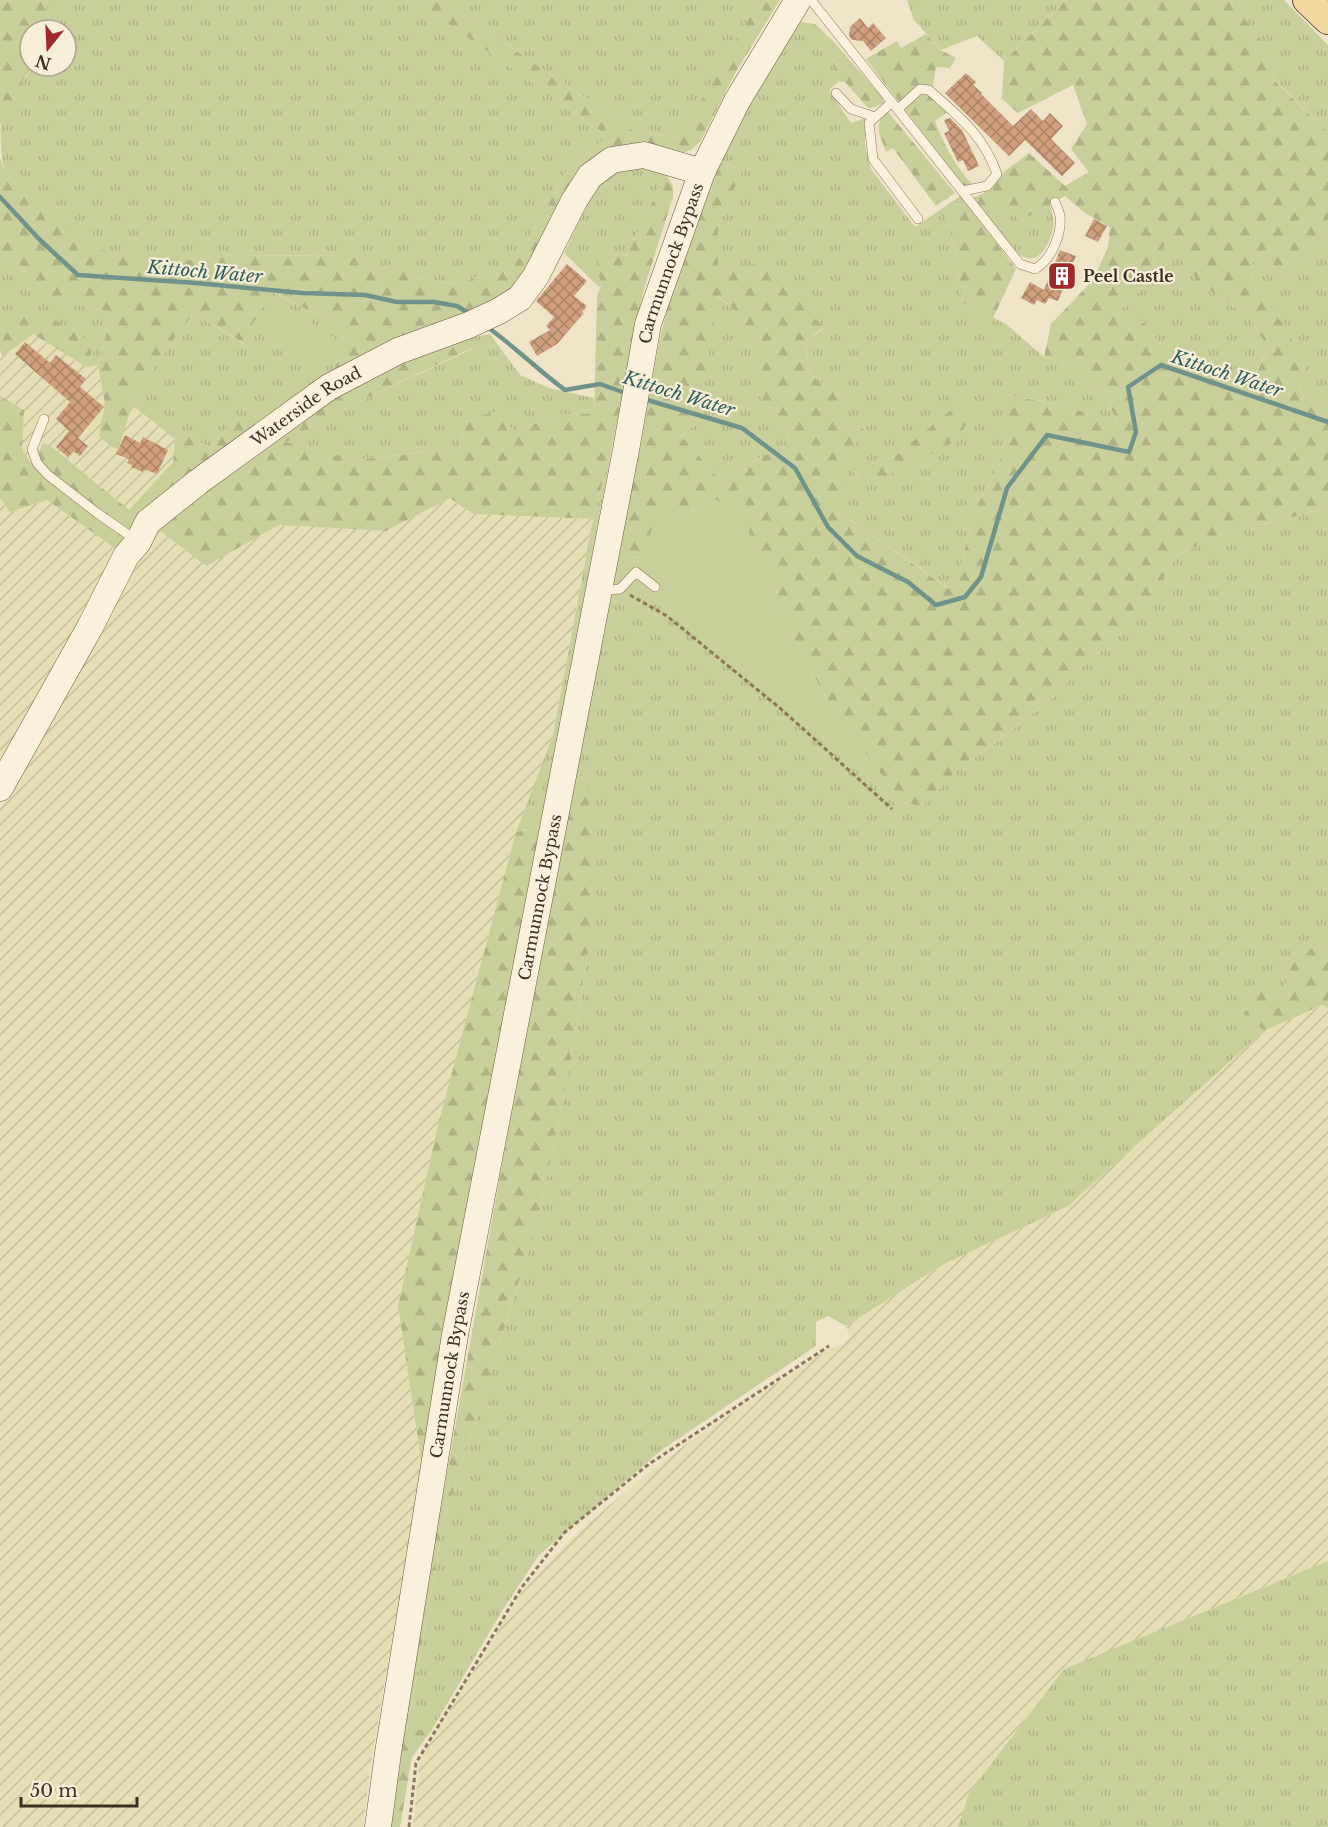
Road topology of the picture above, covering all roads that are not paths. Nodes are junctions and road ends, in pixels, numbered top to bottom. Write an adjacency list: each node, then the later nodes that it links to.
1 (798, 0): 8 (main road, Carmunnock Bypass)
2 (811, 0): 6 (lane)
3 (1307, 0): 4 (main road)
4 (1328, 20)
5 (836, 93): 7 (lane)
6 (895, 106): 7 (lane); 9 (lane); 9 (lane)
7 (875, 117): 11 (lane)
8 (702, 172): 13 (main road, Waterside Road); 15 (main road, Carmunnock Bypass)
9 (962, 192): 10 (lane)
10 (1056, 202)
11 (918, 219)
12 (45, 419): 13 (lane)
13 (138, 542): 16 (main road, Waterside Road)
14 (655, 587): 15 (lane)
15 (610, 590): 17 (main road, Carmunnock Bypass)
16 (0, 788)
17 (378, 1827)

